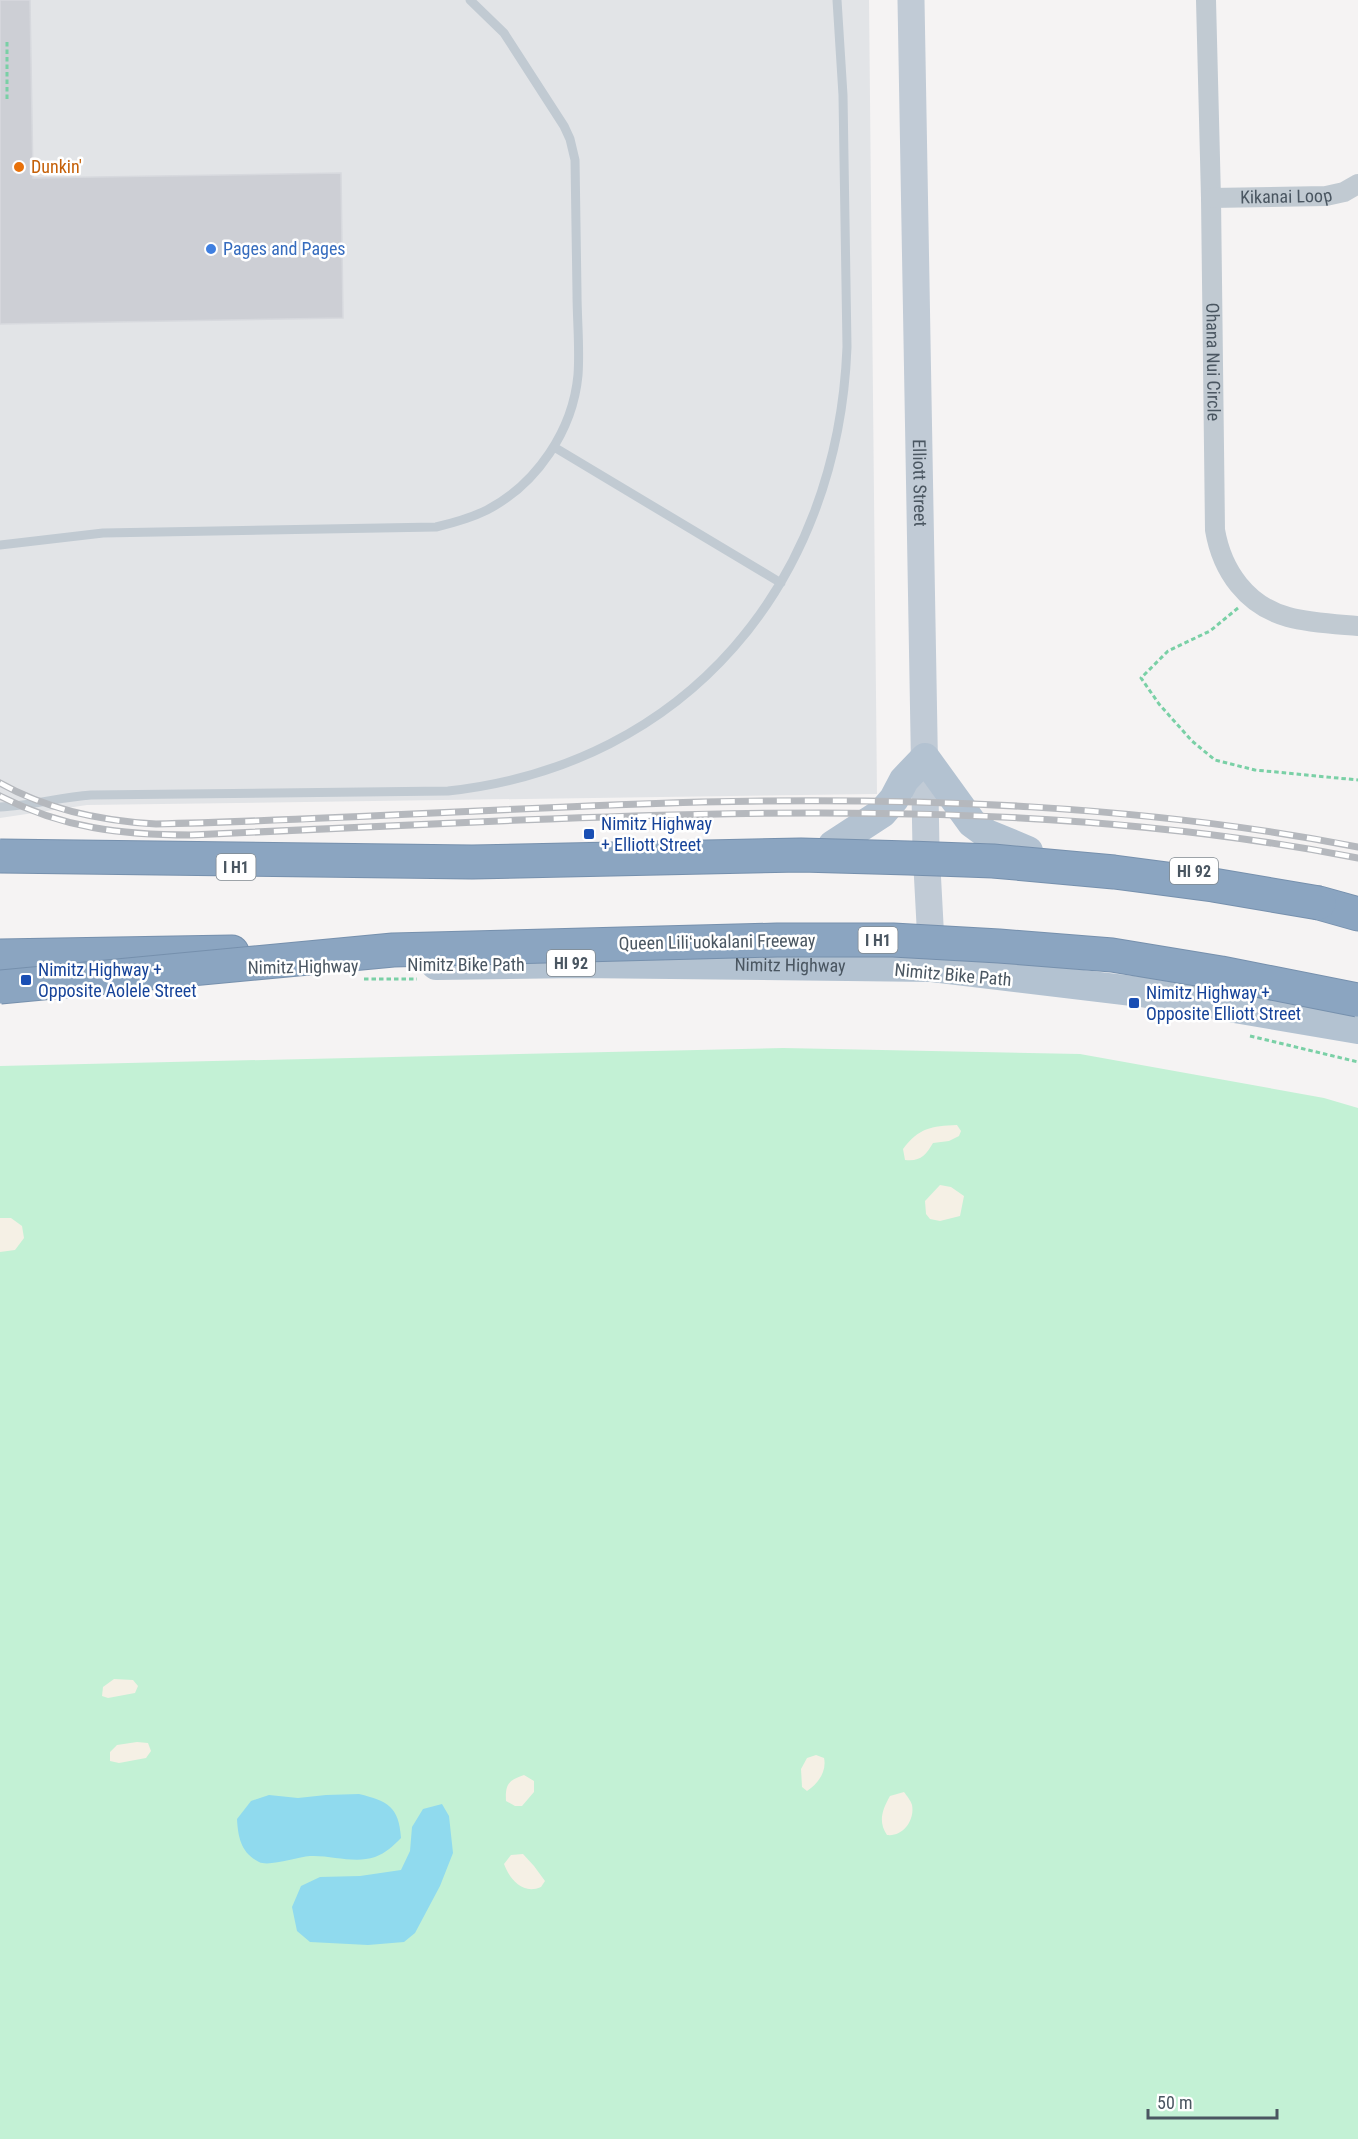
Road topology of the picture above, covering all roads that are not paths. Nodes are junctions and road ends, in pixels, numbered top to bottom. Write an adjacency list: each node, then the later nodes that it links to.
1 (470, 0): 7 (lane)
2 (837, 0): 9 (lane)
3 (911, 0): 11 (street, Elliott Street)
4 (1206, 0): 6 (street, Ohana Nui Circle)
5 (1358, 184): 6 (street, Kikanai Loop)
6 (1211, 198): 10 (street, Ohana Nui Circle)
7 (554, 447): 8 (lane); 9 (lane)
8 (0, 545)
9 (782, 583): 12 (lane)
10 (1358, 627)
11 (925, 759): 13 (main road); 14 (street, Elliott Street); 15 (main road)
12 (0, 807)
13 (833, 845): 14 (main road, HI 92); 16 (main road, HI 92)
14 (926, 849): 15 (main road, HI 92); 23 (street, Elliott Street)
15 (1028, 851): 19 (main road, HI 92)
16 (0, 859): 17 (highway, bridge)
17 (472, 862): 18 (highway, I H1, bridge); 20 (highway, I H1, bridge)
18 (0, 872)
19 (1358, 899)
20 (1358, 913)
21 (393, 950): 22 (highway, Queen Liliʻuokalani Freeway / I H1, bridge); 25 (highway, bridge); 26 (highway, Queen Liliʻuokalani Freeway / I H1, bridge)
22 (0, 956)
23 (932, 967): 24 (main road, Nimitz Highway / HI 92); 27 (main road, Nimitz Highway / HI 92)
24 (0, 971)
25 (0, 987)
26 (1358, 1000)
27 (1358, 1029)

